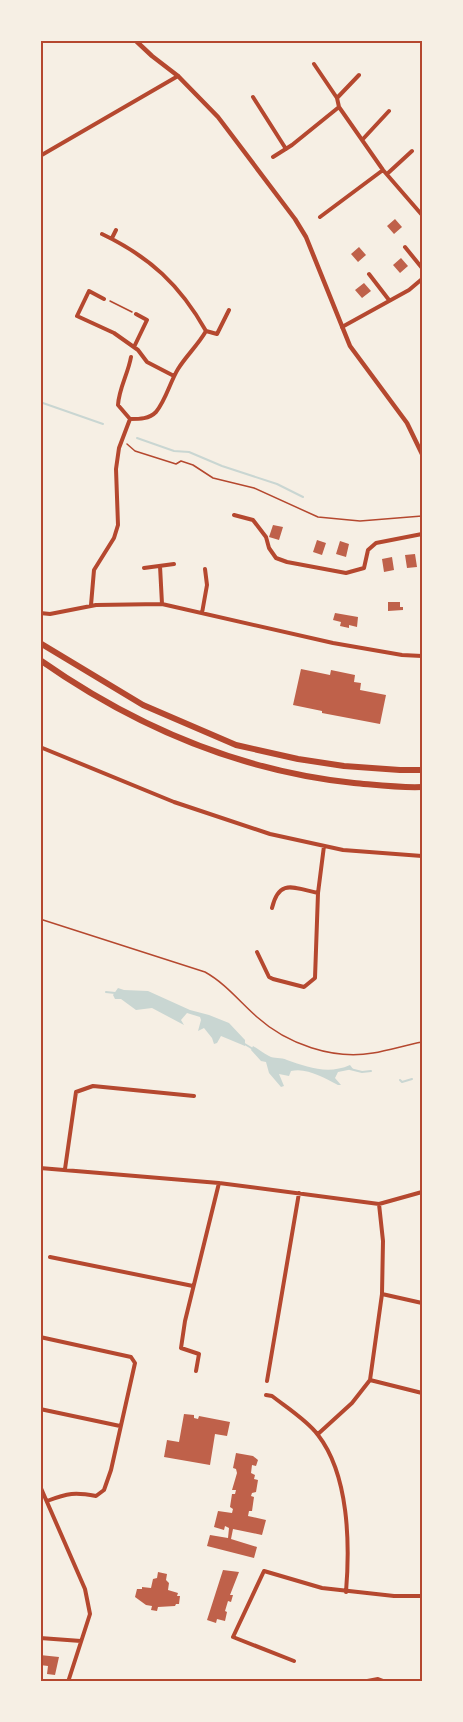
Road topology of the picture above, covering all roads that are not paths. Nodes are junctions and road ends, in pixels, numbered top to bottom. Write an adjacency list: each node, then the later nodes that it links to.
1 (135, 40): 4 (street)
2 (314, 64): 6 (street)
3 (359, 75): 6 (street)
4 (178, 76): 12 (street); 28 (street)
5 (253, 97): 10 (street)
6 (337, 98): 7 (street)
7 (339, 107): 9 (street); 10 (street)
8 (389, 111): 9 (street)
9 (363, 139): 14 (street)
10 (286, 149): 13 (street)
11 (412, 151): 14 (street)
12 (40, 156)
13 (273, 157)
14 (385, 172): 15 (street); 16 (street)
15 (423, 215)
16 (320, 217)
17 (116, 230): 19 (street)
18 (102, 234): 19 (street)
19 (112, 238): 29 (street)
20 (405, 247): 21 (street)
21 (423, 268)
22 (369, 274): 25 (street)
23 (423, 279): 25 (street)
24 (104, 299): 30 (street)
25 (389, 300): 28 (street)
26 (229, 310): 29 (street)
27 (136, 314): 30 (street)
28 (342, 327): 34 (street)
29 (206, 331): 32 (street)
30 (134, 347): 32 (street)
31 (131, 357): 33 (street)
32 (174, 376): 33 (street)
33 (130, 419): 42 (street)
34 (423, 454)
35 (234, 515): 36 (street)
36 (423, 534)
37 (174, 564): 38 (street)
38 (160, 566): 39 (street); 41 (street)
39 (144, 568)
40 (205, 569): 44 (street)
41 (162, 604): 42 (street); 44 (street)
42 (91, 605): 43 (street)
43 (40, 613)
44 (202, 613): 46 (street)
45 (40, 643): 49 (highway)
46 (423, 656)
47 (40, 660): 50 (highway)
48 (40, 747): 51 (street)
49 (423, 770)
50 (423, 787)
51 (324, 846): 52 (street); 53 (street)
52 (423, 856)
53 (318, 893): 54 (street); 55 (street)
54 (272, 908)
55 (257, 952)
56 (194, 1096): 58 (street)
57 (40, 1168): 58 (street)
58 (65, 1170): 59 (street)
59 (219, 1183): 61 (street); 64 (street)
60 (423, 1192): 62 (street)
61 (299, 1193): 62 (street); 70 (street)
62 (379, 1204): 65 (street)
63 (50, 1257): 64 (street)
64 (193, 1286): 68 (street)
65 (382, 1294): 66 (street); 69 (street)
66 (423, 1303)
67 (40, 1337): 74 (street)
68 (196, 1371)
69 (370, 1380): 71 (street); 75 (street)
70 (267, 1382)
71 (423, 1393)
72 (266, 1395): 75 (street)
73 (40, 1409): 74 (street)
74 (120, 1426): 77 (street)
75 (318, 1434): 78 (street)
76 (40, 1486): 77 (street)
77 (47, 1501): 81 (street)
78 (346, 1592): 79 (street); 82 (street)
79 (423, 1596)
80 (40, 1638): 81 (street)
81 (81, 1641): 83 (street)
82 (294, 1661)
83 (68, 1682)
84 (362, 1682): 85 (street)
85 (386, 1682)

